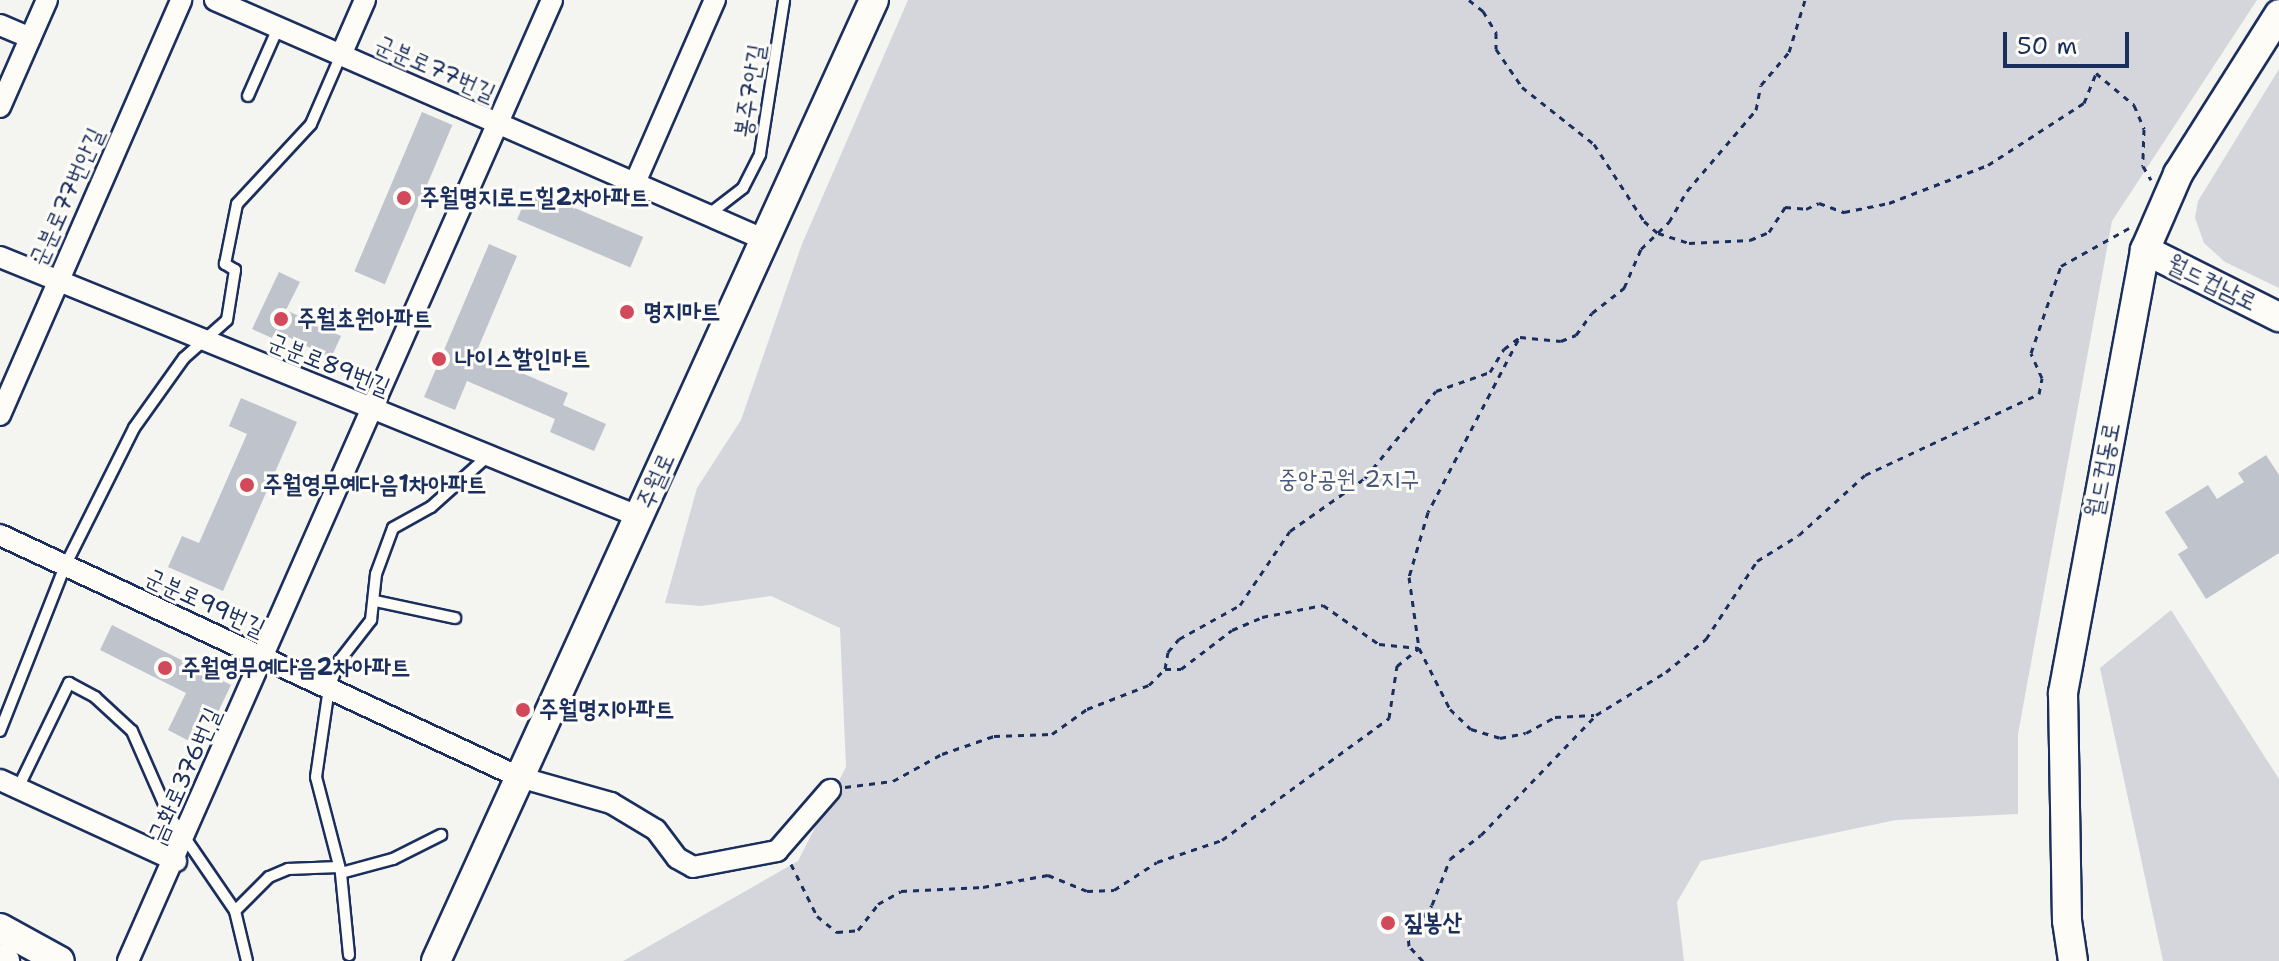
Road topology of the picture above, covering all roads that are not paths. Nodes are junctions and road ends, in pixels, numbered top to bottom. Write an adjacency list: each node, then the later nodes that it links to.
1 (47, 0): 12 (street)
2 (181, 0): 22 (street, 군분로77번안길)
3 (215, 0): 11 (street, 군분로77번길)
4 (365, 0): 13 (street)
5 (552, 0): 16 (street, 금화로376번길)
6 (715, 0): 17 (street)
7 (784, 0): 18 (lane, 봉주7안길)
8 (874, 0): 19 (street, 주월로)
9 (2279, 14): 20 (street, 월드컵동로)
10 (0, 25): 12 (street)
11 (278, 28): 13 (street, 군분로77번길); 14 (lane)
12 (30, 38): 15 (street)
13 (341, 55): 16 (street, 군분로77번길); 24 (lane)
14 (248, 96)
15 (0, 107)
16 (499, 125): 17 (street, 군분로77번길); 25 (street, 금화로376번길)
17 (634, 185): 18 (street, 군분로77번길)
18 (707, 215): 19 (street, 군분로77번길)
19 (765, 240): 28 (street, 주월로)
20 (2145, 250): 23 (street, 월드컵남로); 50 (street, 월드컵동로)
21 (0, 257): 22 (street, 군분로89번길)
22 (59, 280): 24 (street, 군분로89번길); 26 (street, 군분로77번안길)
23 (2279, 317)
24 (206, 344): 25 (street, 군분로89번길); 30 (lane)
25 (374, 411): 27 (street, 군분로89번길); 33 (street, 금화로376번길)
26 (0, 415)
27 (488, 456): 28 (street, 군분로89번길); 31 (lane)
28 (640, 517): 36 (street, 주월로)
29 (0, 535): 30 (street, 군분로99번길)
30 (65, 566): 33 (street, 군분로99번길); 35 (lane)
31 (375, 601): 32 (lane); 34 (lane)
32 (455, 618)
33 (264, 660): 34 (street, 군분로99번길); 40 (street, 금화로376번길)
34 (329, 688): 36 (street, 군분로99번길); 42 (lane)
35 (0, 731)
36 (519, 777): 38 (street, 군분로99번길); 49 (street, 주월로)
37 (9, 784): 40 (lane); 41 (street)
38 (830, 790)
39 (441, 835): 42 (lane)
40 (186, 837): 41 (street, 금화로376번길); 43 (lane)
41 (176, 861): 47 (street, 금화로376번길)
42 (340, 870): 43 (lane); 45 (lane)
43 (235, 911): 48 (lane)
44 (0, 928): 46 (street)
45 (349, 955)
46 (60, 961)
47 (128, 961)
48 (247, 961)
49 (436, 961)
50 (2073, 961)

